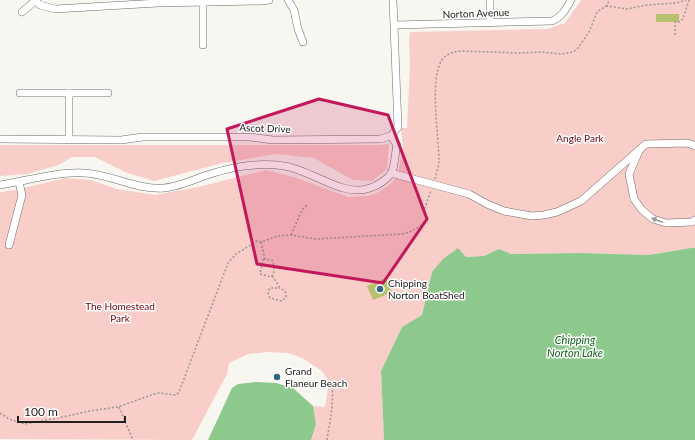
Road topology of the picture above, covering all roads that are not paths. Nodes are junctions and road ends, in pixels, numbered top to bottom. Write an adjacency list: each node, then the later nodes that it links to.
1 (35, 0): 8 (street); 9 (street)
2 (269, 0): 7 (street)
3 (288, 0): 12 (street)
4 (394, 0): 11 (street)
5 (490, 0): 10 (street)
6 (571, 0): 10 (street, Norton Avenue)
7 (202, 2): 8 (street); 13 (street)
8 (118, 3)
9 (22, 12)
10 (490, 23): 11 (street, Norton Avenue)
11 (395, 25): 17 (street)
12 (303, 42)
13 (204, 45)
14 (20, 93): 15 (street)
15 (69, 93): 16 (street); 19 (street)
16 (108, 93)
17 (391, 136): 19 (street, Ascot Drive); 23 (street)
18 (0, 139): 19 (street, Ascot Drive)
19 (69, 140)
20 (692, 145): 21 (street)
21 (640, 148): 22 (street); 24 (street)
22 (618, 168): 23 (street); 24 (street)
23 (391, 173): 25 (street)
24 (629, 174): 27 (street, one-way to 24)
25 (19, 182): 26 (street); 28 (street)
26 (0, 185)
27 (694, 221)
28 (9, 245)

